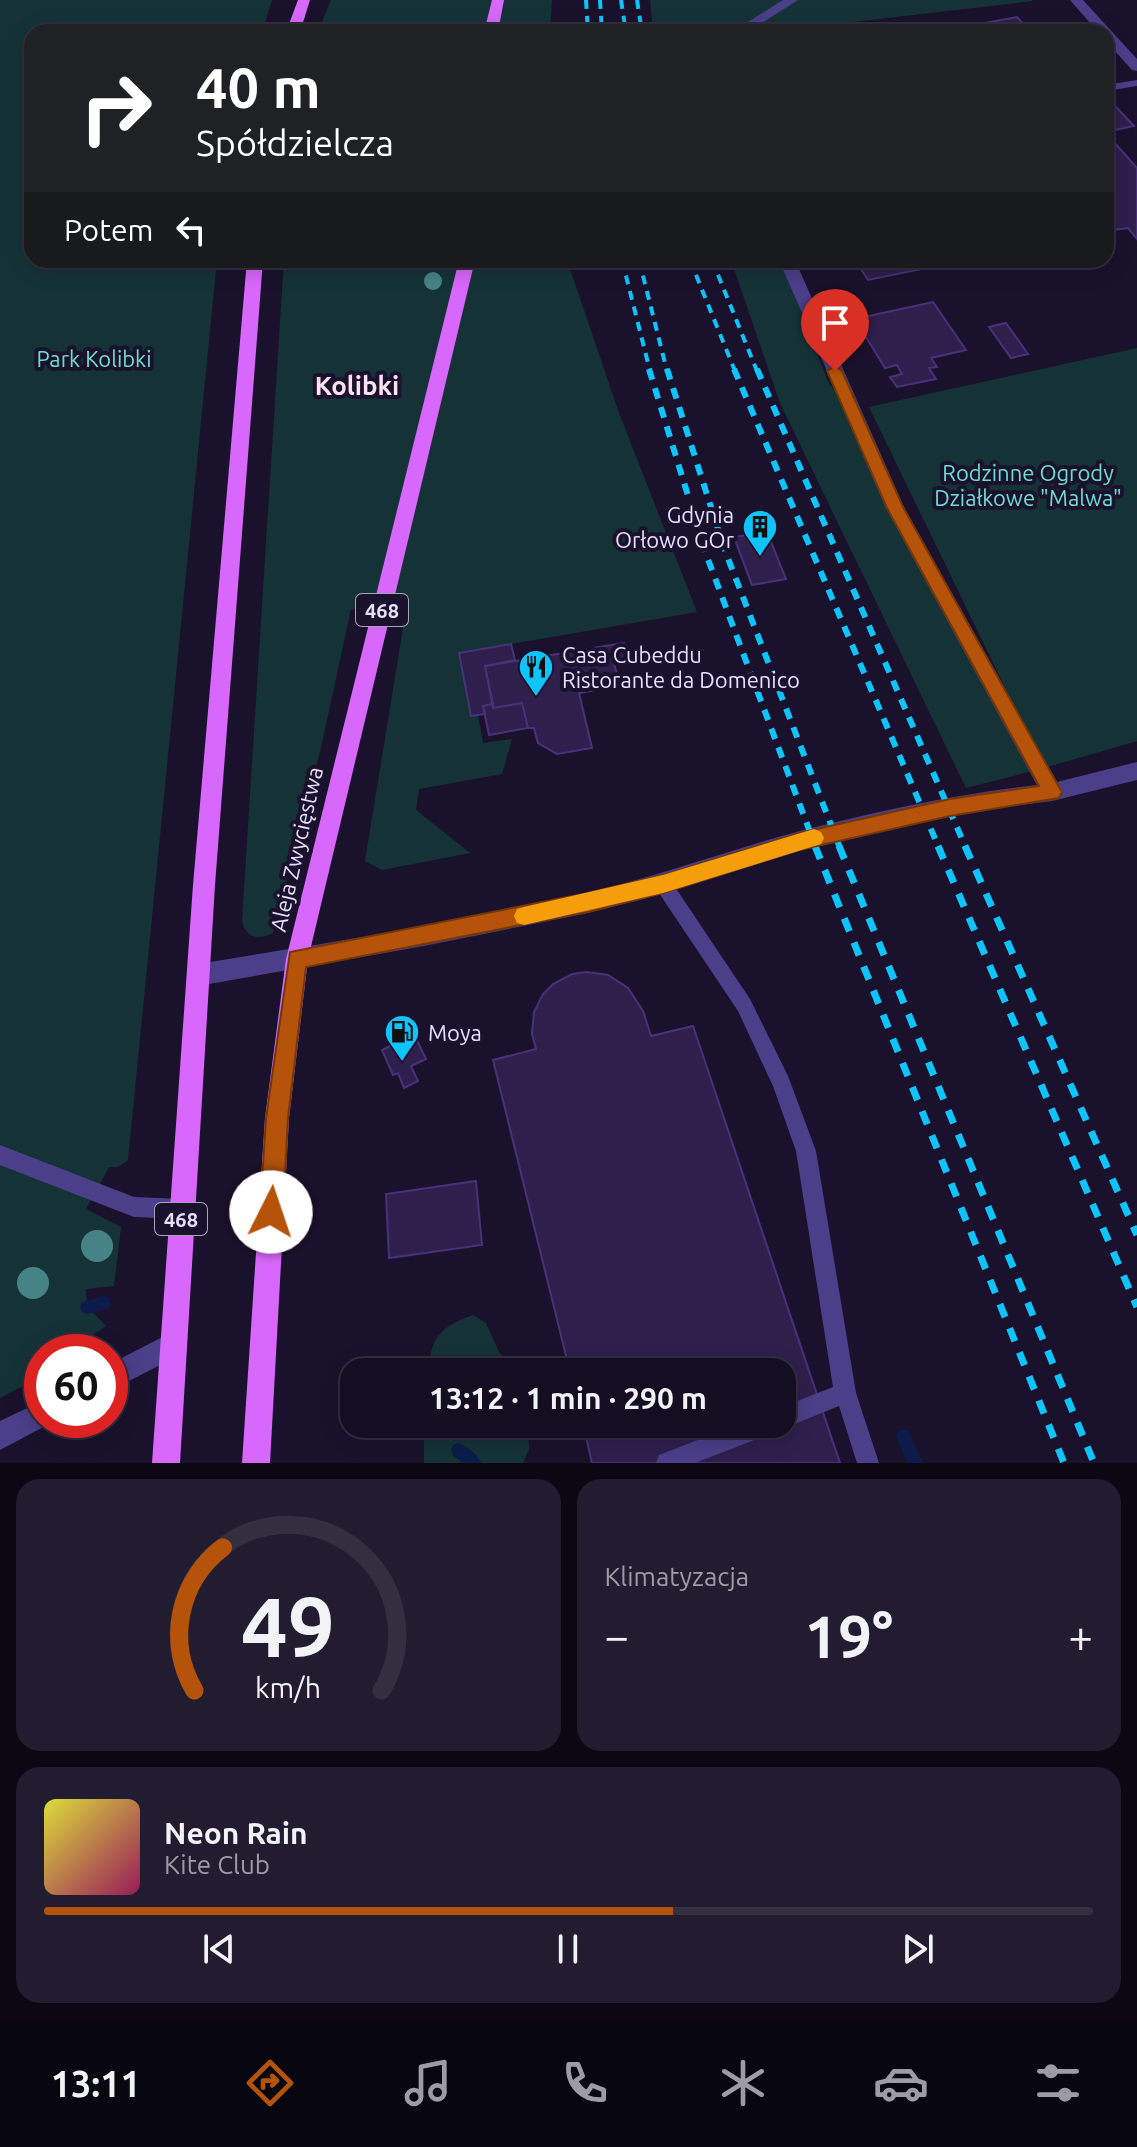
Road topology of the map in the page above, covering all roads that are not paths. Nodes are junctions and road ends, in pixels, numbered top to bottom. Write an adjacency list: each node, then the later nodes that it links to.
1 (304, 0): 5 (main road)
2 (498, 0): 6 (main road)
3 (792, 0): 7 (street)
4 (1076, 0): 8 (street)
5 (296, 24)
6 (493, 24)
7 (752, 24)
8 (1098, 24)
9 (1114, 41): 10 (street)
10 (1137, 67)
11 (1137, 83): 12 (lane)
12 (1114, 87)
13 (254, 268): 20 (main road, 468)
14 (465, 268): 19 (main road, Aleja Zwycięstwa / 468)
15 (790, 268): 17 (street)
16 (1137, 771): 17 (street)
17 (1052, 792): 18 (street)
18 (663, 884): 19 (street); 25 (lane)
19 (297, 959): 20 (street); 31 (main road, Aleja Zwycięstwa / 468)
20 (198, 975): 22 (main road, 468)
21 (0, 1155): 22 (lane)
22 (182, 1209): 23 (main road, 468)
23 (174, 1344): 24 (street); 30 (main road, 468)
24 (128, 1368)
25 (845, 1393): 26 (lane); 33 (lane)
26 (796, 1412)
27 (24, 1423): 28 (street)
28 (0, 1436)
29 (731, 1438): 32 (lane)
30 (166, 1463)
31 (256, 1463)
32 (667, 1463)
33 (868, 1463)

